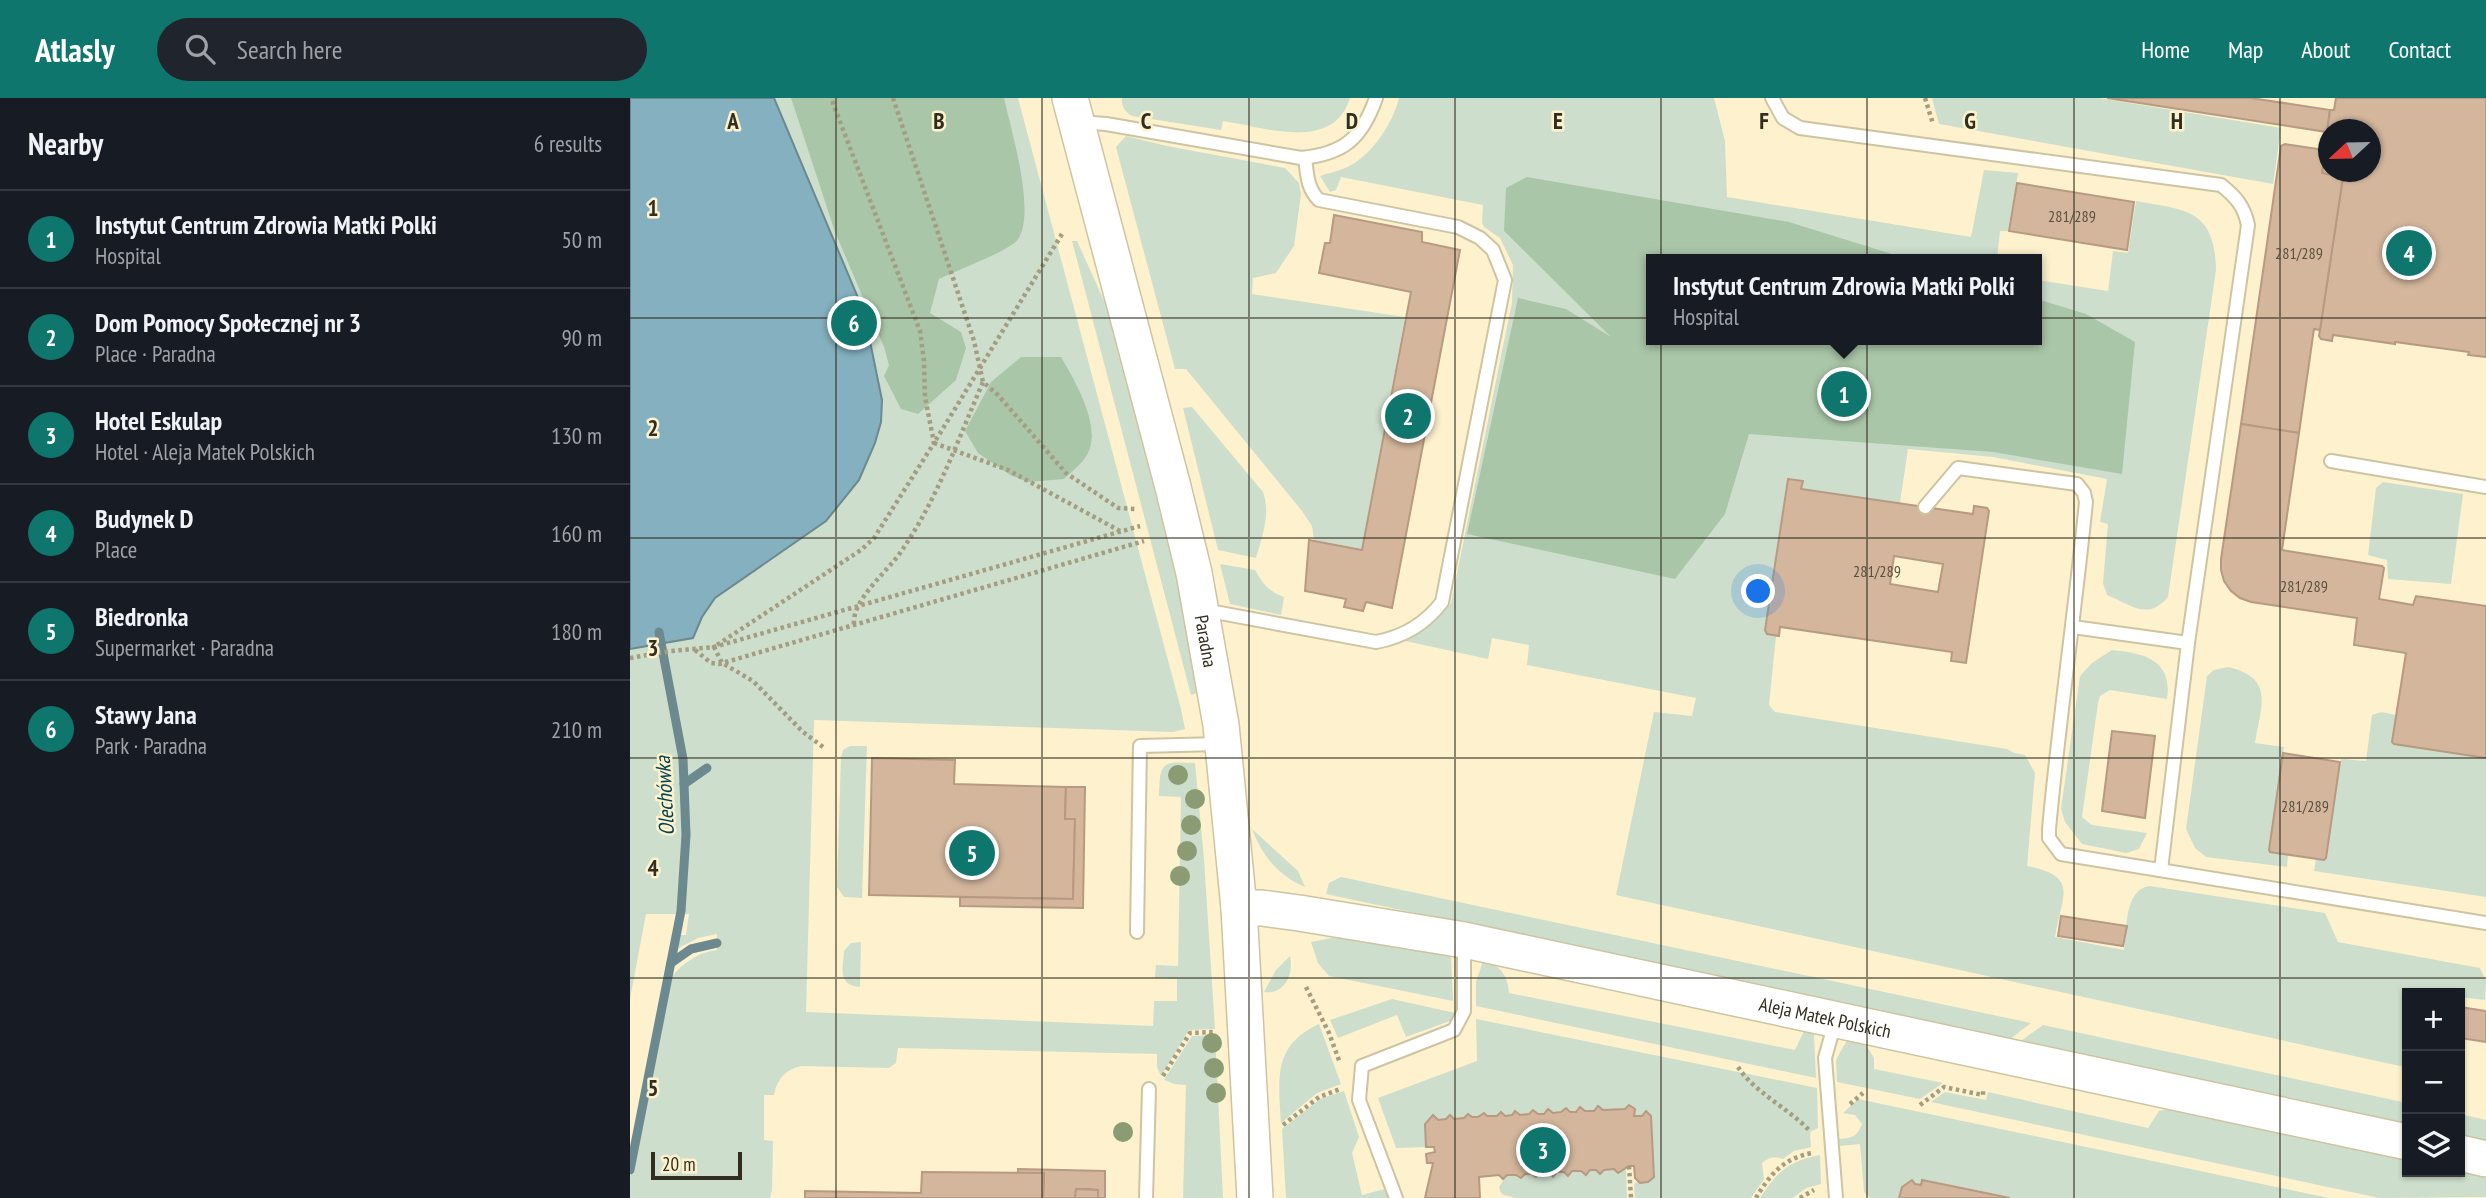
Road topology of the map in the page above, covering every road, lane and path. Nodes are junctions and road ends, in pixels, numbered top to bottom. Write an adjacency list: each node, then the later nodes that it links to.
1 (831, 98): 10 (path)
2 (893, 98): 8 (path)
3 (1376, 98): 6 (lane)
4 (1772, 98): 23 (lane)
5 (1073, 110): 6 (lane); 20 (street, Paradna)
6 (1305, 158): 20 (lane)
7 (1062, 234): 8 (path)
8 (980, 366): 9 (path); 10 (path)
9 (983, 382): 11 (path); 15 (path)
10 (933, 443): 11 (path); 24 (path)
11 (953, 451): 17 (path); 19 (path)
12 (2331, 461): 13 (lane)
13 (2486, 486)
14 (1926, 507): 22 (lane)
15 (1136, 509)
16 (1140, 526): 17 (path)
17 (1121, 531): 19 (path)
18 (1144, 541): 21 (path)
19 (856, 607): 21 (path); 24 (path)
20 (1200, 609): 28 (street, Paradna)
21 (854, 625): 27 (path)
22 (2073, 627): 23 (lane); 30 (lane)
23 (2188, 643): 30 (lane)
24 (714, 647): 25 (path); 27 (path)
25 (694, 650): 26 (path); 27 (path)
26 (630, 658)
27 (722, 663): 29 (path)
28 (1224, 744): 31 (street, Paradna); 33 (lane)
29 (823, 747)
30 (2161, 870): 32 (lane)
31 (1239, 908): 34 (street, Aleja Matek Polskich); 51 (street, Paradna)
32 (2486, 923)
33 (1137, 932)
34 (1464, 940): 36 (street, Aleja Matek Polskich); 52 (lane)
35 (1306, 987): 38 (path)
36 (1836, 1019): 46 (street, Aleja Matek Polskich); 54 (lane)
37 (1223, 1032): 41 (path)
38 (1340, 1065)
39 (1738, 1067): 45 (path)
40 (1348, 1086): 44 (path)
41 (1149, 1089): 50 (lane)
42 (1983, 1091): 43 (path)
43 (1920, 1105)
44 (1275, 1131)
45 (1814, 1136)
46 (2402, 1141)
47 (2465, 1154): 48 (street)
48 (2486, 1159)
49 (1629, 1166): 53 (path)
50 (1146, 1198)
51 (1255, 1198)
52 (1396, 1198)
53 (1631, 1198)
54 (1836, 1198)

